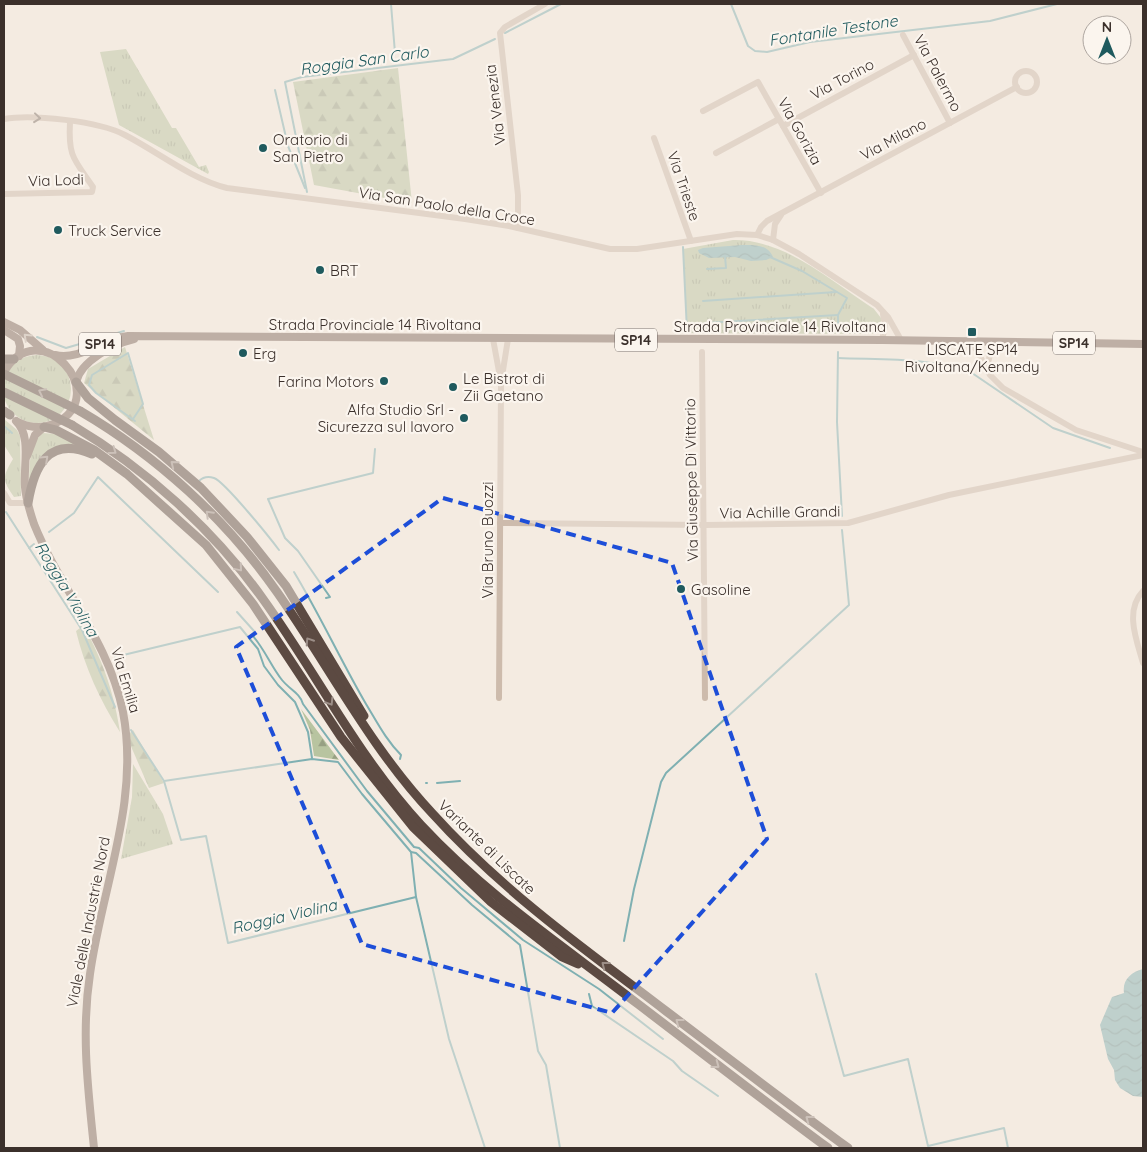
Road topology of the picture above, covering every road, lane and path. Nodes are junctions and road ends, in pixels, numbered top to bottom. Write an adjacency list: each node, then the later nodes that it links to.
1 (546, 4): 16 (street, Via Venezia)
2 (903, 34): 3 (street, Via Palermo)
3 (914, 55): 9 (street, Via Palermo); 10 (street, Via Torino)
4 (1017, 87): 9 (street, Via Milano)
5 (703, 112): 7 (street, Via Gorizia)
6 (4, 119): 8 (street, Via San Paolo della Croce, one-way to 8)
7 (779, 119): 10 (street, Via Gorizia); 12 (street)
8 (70, 122): 14 (street, Via Lodi); 16 (street, Via San Paolo della Croce)
9 (950, 123): 13 (street, Via Milano)
10 (783, 126): 13 (street, Via Gorizia)
11 (654, 138): 19 (street, Via Trieste)
12 (716, 153)
13 (821, 193): 15 (street, Via Milano)
14 (4, 194)
15 (782, 214): 17 (street, Via Milano); 18 (street)
16 (518, 228): 19 (street, Via San Paolo della Croce)
17 (758, 235): 18 (street, Via San Paolo della Croce); 19 (street, Via San Paolo della Croce)
18 (773, 240): 20 (street, Via San Paolo della Croce)
19 (691, 241)
20 (882, 311): 26 (street); 27 (street, Via San Paolo della Croce)
21 (4, 322): 32 (main road, one-way to 21)
22 (4, 330): 33 (main road)
23 (147, 336): 24 (main road, Strada Provinciale 14 Rivoltana / SP14); 32 (main road, Strada Provinciale 14 Rivoltana / SP14); 37 (main road, Strada Provinciale 14 Rivoltana / SP14)
24 (493, 339): 25 (main road, Strada Provinciale 14 Rivoltana / SP14); 38 (street, Via Bruno Buozzi)
25 (508, 339): 26 (main road, Strada Provinciale 14 Rivoltana / SP14); 38 (street, Via Bruno Buozzi)
26 (882, 340): 27 (main road, Strada Provinciale 14 Rivoltana / SP14)
27 (901, 340): 28 (main road, Strada Provinciale 14 Rivoltana / SP14)
28 (965, 342): 29 (main road, Strada Provinciale 14 Rivoltana / SP14); 35 (street)
29 (1004, 342): 30 (main road, Strada Provinciale 14 Rivoltana / SP14); 35 (street)
30 (1143, 344)
31 (702, 352): 49 (street, Via Giuseppe Di Vittorio)
32 (52, 354): 33 (main road, Strada Provinciale 14 Rivoltana); 37 (main road)
33 (16, 358): 34 (highway); 36 (main road)
34 (4, 360)
35 (988, 372): 43 (street)
36 (4, 373): 55 (highway, Variante di Liscate, one-way to 36, bridge)
37 (76, 382): 42 (main road); 55 (highway, one-way to 37)
38 (501, 383): 48 (street, Via Bruno Buozzi)
39 (4, 392): 56 (highway, Variante di Liscate, one-way to 56, bridge)
40 (4, 406): 41 (main road, Via Emilia)
41 (10, 416): 42 (main road); 44 (main road, Via Emilia)
42 (44, 427): 44 (main road, Via Emilia); 45 (highway)
43 (1143, 453): 49 (street, Via Achille Grandi)
44 (24, 464): 47 (main road, Via Emilia)
45 (136, 482): 47 (highway, one-way to 45); 56 (highway)
46 (4, 493): 47 (street)
47 (28, 503): 54 (main road, Via Emilia)
48 (500, 523): 49 (street, Via Achille Grandi); 52 (street, Via Bruno Buozzi)
49 (705, 525): 53 (street, Via Giuseppe Di Vittorio)
50 (1143, 591): 51 (street)
51 (1143, 663)
52 (499, 698)
53 (706, 698)
54 (126, 732): 57 (main road, Viale delle Industrie Nord)
55 (478, 862): 59 (highway, Variante di Liscate, one-way to 55)
56 (594, 972): 58 (highway, Variante di Liscate, one-way to 58)
57 (94, 1148)
58 (828, 1148)
59 (848, 1148)

